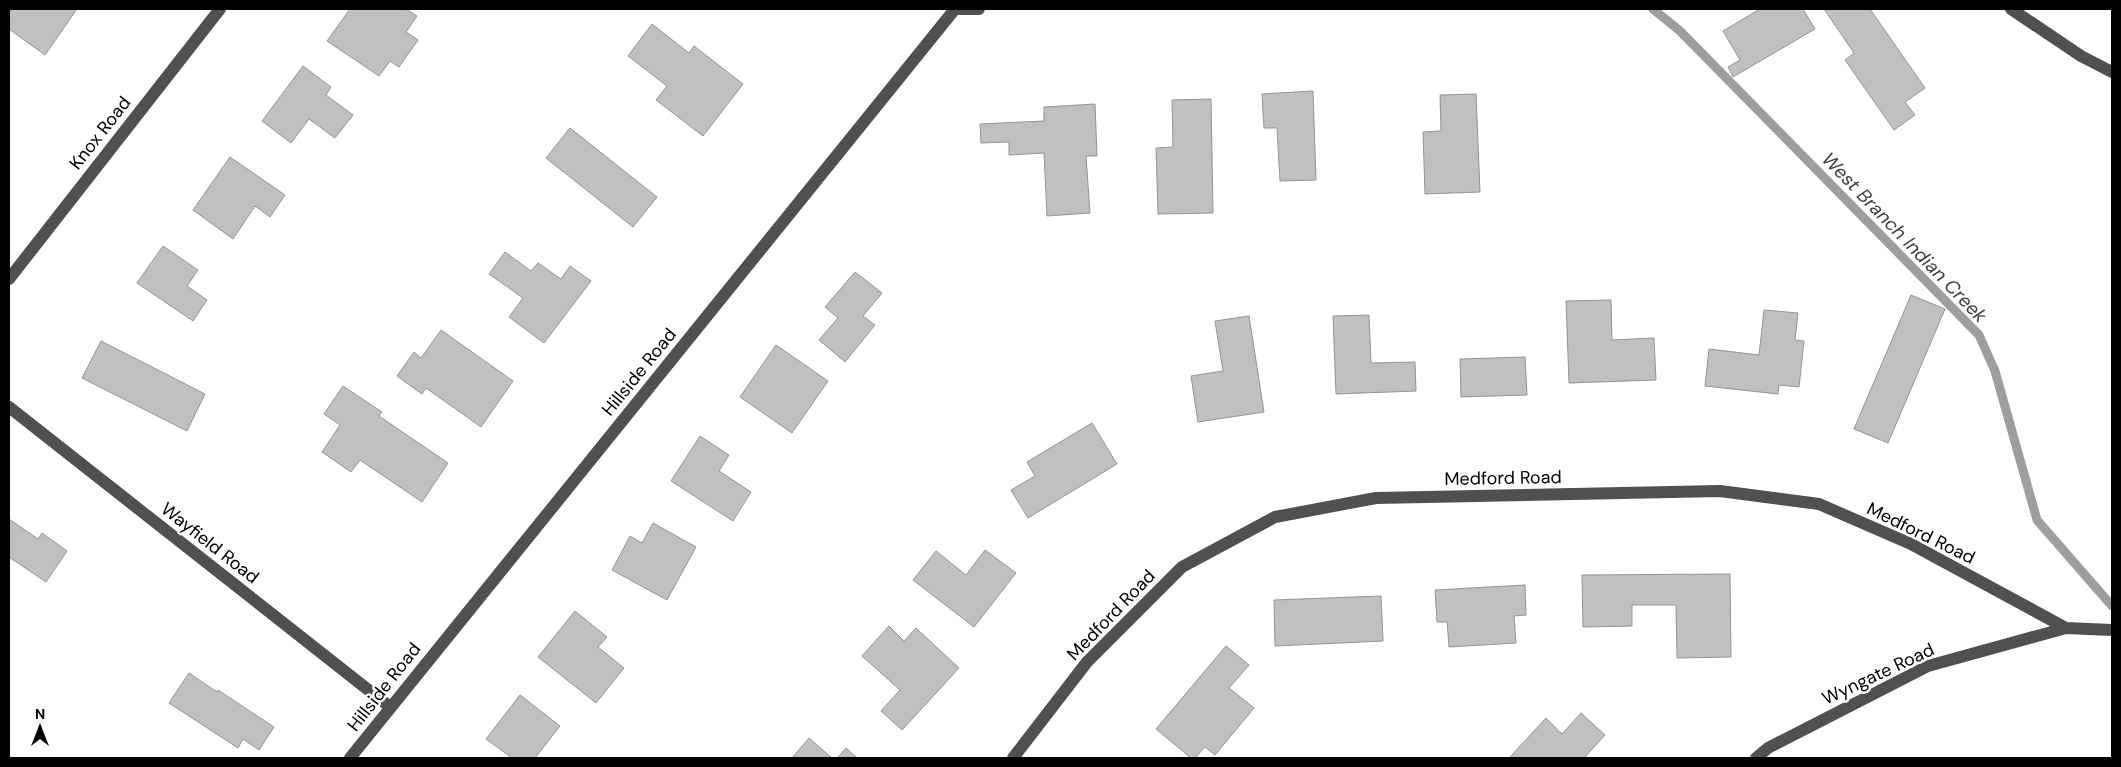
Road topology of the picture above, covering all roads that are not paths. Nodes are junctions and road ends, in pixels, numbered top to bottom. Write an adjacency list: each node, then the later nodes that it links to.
1 (220, 9): 6 (street, Knox Road)
2 (955, 9): 3 (street); 10 (street, Hillside Road)
3 (979, 9)
4 (2011, 9): 5 (street)
5 (2112, 72)
6 (9, 279)
7 (9, 406): 10 (street, Wayfield Road)
8 (2066, 628): 9 (street, Wyngate Road); 12 (street, Medford Road); 13 (street, Wyngate Road)
9 (2112, 630)
10 (390, 707): 11 (street, Hillside Road)
11 (350, 758)
12 (1013, 758)
13 (1756, 758)

